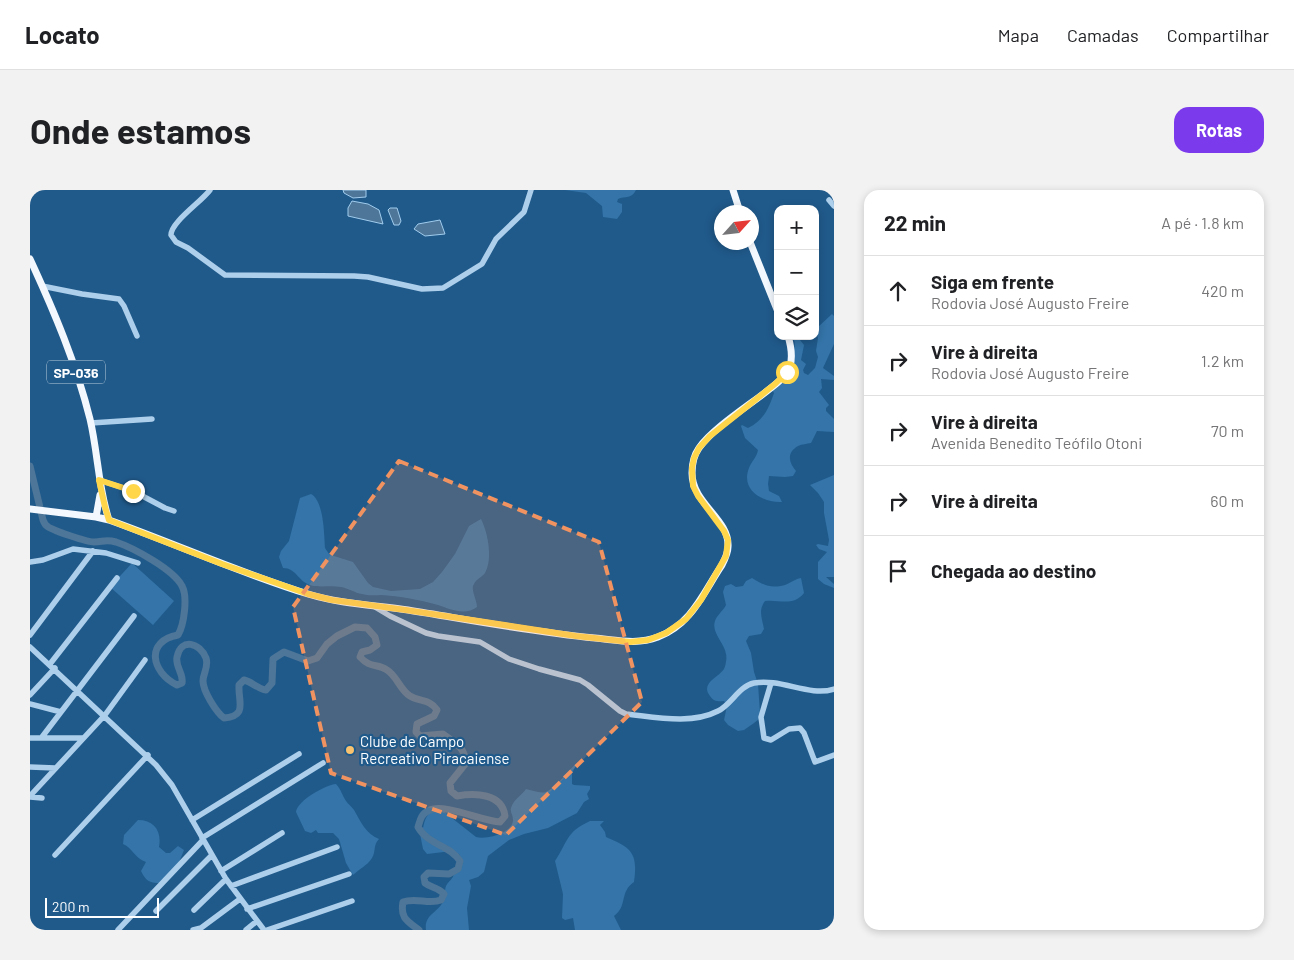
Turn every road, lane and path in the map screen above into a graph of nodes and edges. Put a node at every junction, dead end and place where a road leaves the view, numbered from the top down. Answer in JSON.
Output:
{"nodes":[{"id":1,"x":210,"y":190,"type":"edge"},
{"id":2,"x":531,"y":190,"type":"edge"},
{"id":3,"x":733,"y":190,"type":"edge"},
{"id":4,"x":829,"y":200,"type":"dead end"},
{"id":5,"x":738,"y":205,"type":"edge"},
{"id":6,"x":834,"y":206,"type":"edge"},
{"id":7,"x":753,"y":250,"type":"edge"},
{"id":8,"x":30,"y":259,"type":"edge"},
{"id":9,"x":42,"y":286,"type":"junction"},
{"id":10,"x":774,"y":302,"type":"edge"},
{"id":11,"x":137,"y":336,"type":"dead end"},
{"id":12,"x":789,"y":340,"type":"edge"},
{"id":13,"x":152,"y":419,"type":"dead end"},
{"id":14,"x":91,"y":423,"type":"junction"},
{"id":15,"x":99,"y":480,"type":"junction"},
{"id":16,"x":101,"y":491,"type":"junction"},
{"id":17,"x":32,"y":509,"type":"edge"},
{"id":18,"x":174,"y":511,"type":"dead end"},
{"id":19,"x":96,"y":517,"type":"junction"},
{"id":20,"x":109,"y":520,"type":"junction"},
{"id":21,"x":76,"y":551,"type":"junction"},
{"id":22,"x":93,"y":551,"type":"junction"},
{"id":23,"x":86,"y":560,"type":"junction"},
{"id":24,"x":30,"y":562,"type":"edge"},
{"id":25,"x":138,"y":563,"type":"dead end"},
{"id":26,"x":117,"y":578,"type":"dead end"},
{"id":27,"x":371,"y":605,"type":"junction"},
{"id":28,"x":134,"y":616,"type":"dead end"},
{"id":29,"x":30,"y":635,"type":"edge"},
{"id":30,"x":30,"y":647,"type":"edge"},
{"id":31,"x":145,"y":660,"type":"dead end"},
{"id":32,"x":53,"y":666,"type":"junction"},
{"id":33,"x":771,"y":683,"type":"junction"},
{"id":34,"x":834,"y":689,"type":"edge"},
{"id":35,"x":78,"y":691,"type":"junction"},
{"id":36,"x":30,"y":695,"type":"edge"},
{"id":37,"x":30,"y":704,"type":"edge"},
{"id":38,"x":61,"y":712,"type":"junction"},
{"id":39,"x":105,"y":716,"type":"junction"},
{"id":40,"x":42,"y":737,"type":"junction"},
{"id":41,"x":30,"y":738,"type":"edge"},
{"id":42,"x":82,"y":738,"type":"junction"},
{"id":43,"x":299,"y":754,"type":"dead end"},
{"id":44,"x":148,"y":755,"type":"junction"},
{"id":45,"x":834,"y":755,"type":"edge"},
{"id":46,"x":323,"y":763,"type":"dead end"},
{"id":47,"x":30,"y":767,"type":"edge"},
{"id":48,"x":55,"y":768,"type":"junction"},
{"id":49,"x":30,"y":796,"type":"edge"},
{"id":50,"x":42,"y":798,"type":"dead end"},
{"id":51,"x":192,"y":820,"type":"junction"},
{"id":52,"x":282,"y":833,"type":"dead end"},
{"id":53,"x":203,"y":839,"type":"junction"},
{"id":54,"x":337,"y":847,"type":"dead end"},
{"id":55,"x":55,"y":855,"type":"dead end"},
{"id":56,"x":211,"y":856,"type":"junction"},
{"id":57,"x":221,"y":871,"type":"junction"},
{"id":58,"x":349,"y":874,"type":"dead end"},
{"id":59,"x":226,"y":880,"type":"junction"},
{"id":60,"x":230,"y":886,"type":"junction"},
{"id":61,"x":240,"y":899,"type":"junction"},
{"id":62,"x":352,"y":901,"type":"dead end"},
{"id":63,"x":247,"y":909,"type":"junction"},
{"id":64,"x":194,"y":910,"type":"dead end"},
{"id":65,"x":156,"y":911,"type":"dead end"},
{"id":66,"x":257,"y":921,"type":"junction"},
{"id":67,"x":118,"y":930,"type":"edge"},
{"id":68,"x":193,"y":930,"type":"edge"},
{"id":69,"x":246,"y":930,"type":"edge"},
{"id":70,"x":265,"y":930,"type":"edge"}],
"edges":[{"from":1,"to":2,"type":"street"},
{"from":3,"to":5,"type":"main road"},
{"from":4,"to":6,"type":"street"},
{"from":7,"to":10,"type":"main road"},
{"from":8,"to":9,"type":"main road","number":"SP-036"},
{"from":9,"to":11,"type":"street"},
{"from":9,"to":14,"type":"main road","number":"SP-036"},
{"from":12,"to":27,"type":"main road"},
{"from":13,"to":14,"type":"street"},
{"from":14,"to":15,"type":"main road","number":"SP-036"},
{"from":15,"to":16,"type":"main road","number":"SP-036"},
{"from":15,"to":18,"type":"street"},
{"from":16,"to":19,"type":"main road","number":"SP-036"},
{"from":16,"to":20,"type":"main road","number":"SP-036"},
{"from":17,"to":19,"type":"main road"},
{"from":19,"to":20,"type":"main road"},
{"from":20,"to":27,"type":"main road"},
{"from":21,"to":22,"type":"street"},
{"from":21,"to":23,"type":"street"},
{"from":21,"to":24,"type":"street"},
{"from":22,"to":23,"type":"street"},
{"from":22,"to":25,"type":"street"},
{"from":23,"to":29,"type":"street"},
{"from":26,"to":32,"type":"street"},
{"from":27,"to":33,"type":"street"},
{"from":28,"to":35,"type":"street"},
{"from":30,"to":32,"type":"street"},
{"from":31,"to":39,"type":"street"},
{"from":32,"to":35,"type":"street"},
{"from":32,"to":36,"type":"street"},
{"from":33,"to":34,"type":"street"},
{"from":33,"to":45,"type":"street"},
{"from":35,"to":38,"type":"street"},
{"from":35,"to":39,"type":"street"},
{"from":37,"to":38,"type":"street"},
{"from":38,"to":40,"type":"street"},
{"from":39,"to":42,"type":"street"},
{"from":39,"to":44,"type":"street"},
{"from":40,"to":41,"type":"street"},
{"from":40,"to":42,"type":"street"},
{"from":42,"to":48,"type":"street"},
{"from":43,"to":51,"type":"street"},
{"from":44,"to":51,"type":"street"},
{"from":44,"to":55,"type":"street"},
{"from":46,"to":53,"type":"street"},
{"from":47,"to":48,"type":"street"},
{"from":48,"to":49,"type":"street"},
{"from":49,"to":50,"type":"street"},
{"from":51,"to":53,"type":"street"},
{"from":52,"to":57,"type":"street"},
{"from":53,"to":56,"type":"street"},
{"from":53,"to":67,"type":"street"},
{"from":54,"to":60,"type":"street"},
{"from":56,"to":57,"type":"street"},
{"from":56,"to":65,"type":"street"},
{"from":57,"to":59,"type":"street"},
{"from":58,"to":63,"type":"street"},
{"from":59,"to":60,"type":"street"},
{"from":59,"to":64,"type":"street"},
{"from":60,"to":61,"type":"street"},
{"from":61,"to":63,"type":"street"},
{"from":61,"to":68,"type":"street"},
{"from":62,"to":70,"type":"street"},
{"from":63,"to":66,"type":"street"},
{"from":66,"to":69,"type":"street"},
{"from":66,"to":70,"type":"street"}]}
